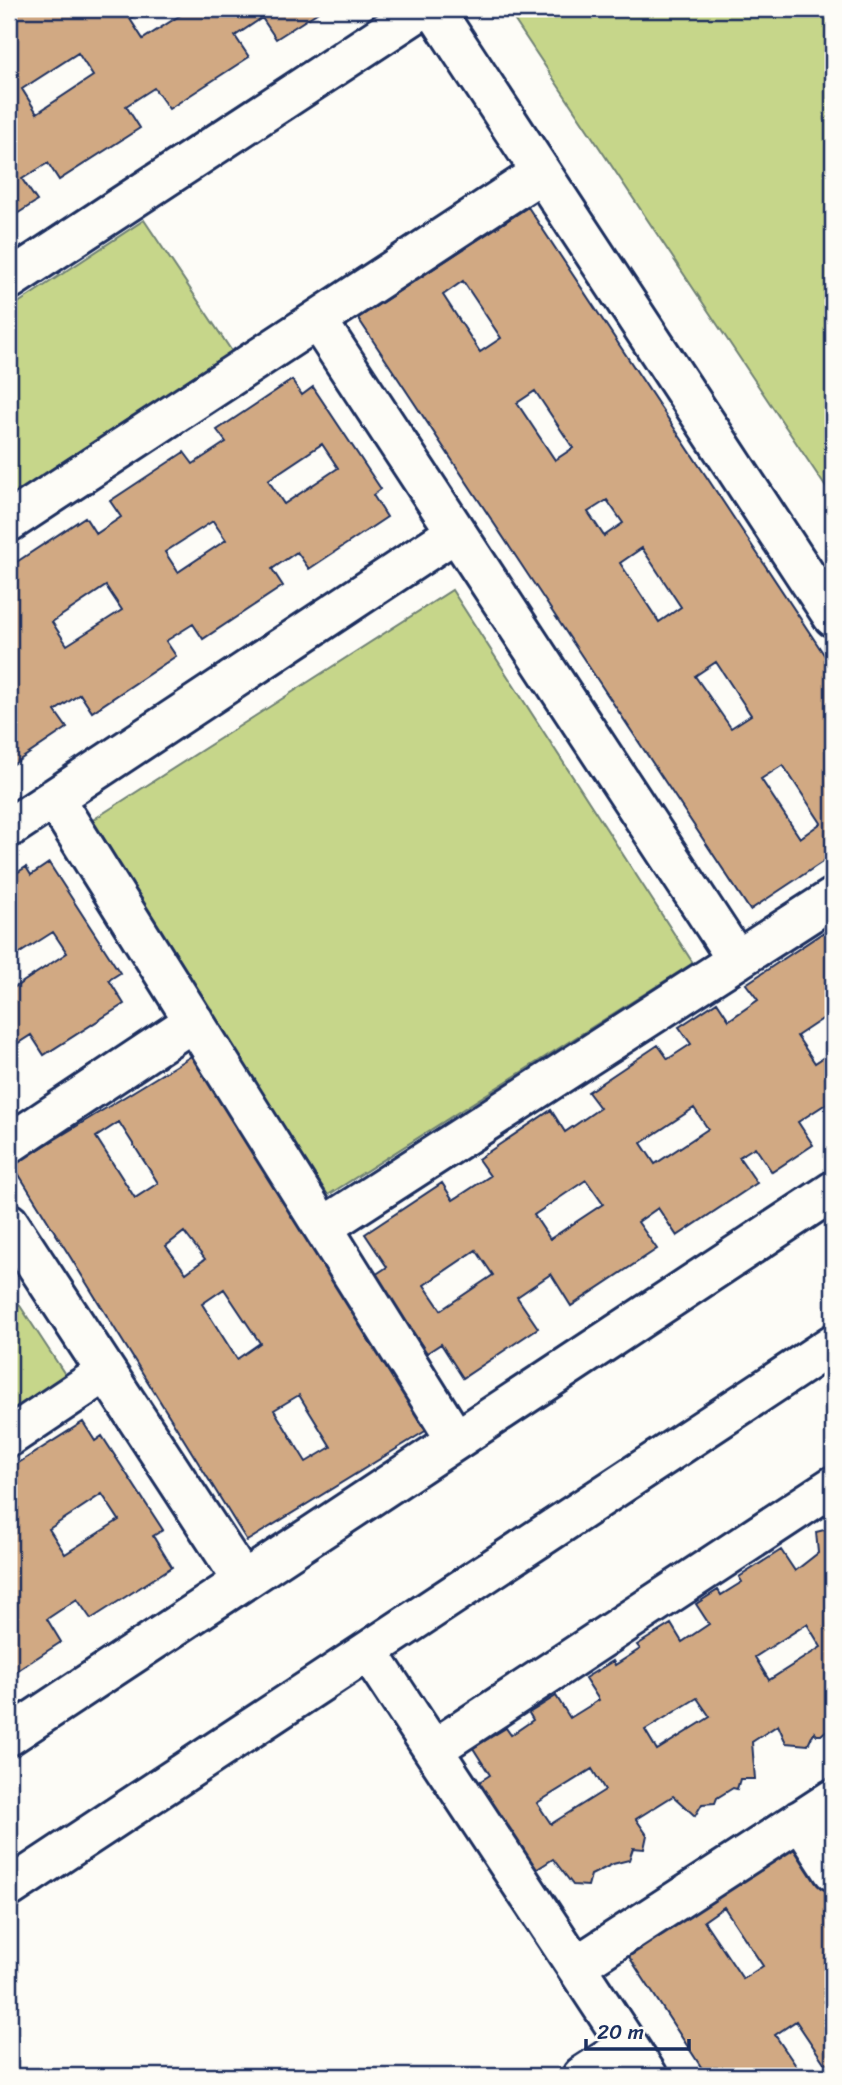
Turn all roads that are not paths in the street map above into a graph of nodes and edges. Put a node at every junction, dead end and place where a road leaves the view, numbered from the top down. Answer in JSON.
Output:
{"nodes":[{"id":1,"x":422,"y":9,"type":"edge"},
{"id":2,"x":433,"y":9,"type":"edge"},
{"id":3,"x":541,"y":173,"type":"junction"},
{"id":4,"x":9,"y":280,"type":"edge"},
{"id":5,"x":317,"y":320,"type":"junction"},
{"id":6,"x":9,"y":522,"type":"edge"},
{"id":7,"x":456,"y":532,"type":"junction"},
{"id":8,"x":833,"y":617,"type":"edge"},
{"id":9,"x":54,"y":798,"type":"junction"},
{"id":10,"x":9,"y":828,"type":"edge"},
{"id":11,"x":833,"y":898,"type":"edge"},
{"id":12,"x":737,"y":960,"type":"junction"},
{"id":13,"x":194,"y":1021,"type":"junction"},
{"id":14,"x":9,"y":1144,"type":"edge"},
{"id":15,"x":833,"y":1191,"type":"edge"},
{"id":16,"x":9,"y":1223,"type":"edge"},
{"id":17,"x":323,"y":1227,"type":"junction"},
{"id":18,"x":833,"y":1344,"type":"edge"},
{"id":19,"x":106,"y":1372,"type":"junction"},
{"id":20,"x":9,"y":1437,"type":"edge"},
{"id":21,"x":456,"y":1440,"type":"junction"},
{"id":22,"x":833,"y":1486,"type":"edge"},
{"id":23,"x":243,"y":1581,"type":"junction"},
{"id":24,"x":368,"y":1651,"type":"junction"},
{"id":25,"x":9,"y":1736,"type":"edge"},
{"id":26,"x":434,"y":1749,"type":"junction"},
{"id":27,"x":833,"y":1799,"type":"edge"},
{"id":28,"x":800,"y":1820,"type":"junction"},
{"id":29,"x":833,"y":1871,"type":"edge"},
{"id":30,"x":9,"y":1888,"type":"edge"},
{"id":31,"x":576,"y":1966,"type":"junction"},
{"id":32,"x":638,"y":2061,"type":"edge"},
{"id":33,"x":582,"y":2076,"type":"edge"}],
"edges":[{"from":1,"to":4,"type":"street"},
{"from":2,"to":3,"type":"street"},
{"from":3,"to":5,"type":"street"},
{"from":3,"to":8,"type":"street"},
{"from":5,"to":6,"type":"street"},
{"from":5,"to":7,"type":"street"},
{"from":7,"to":9,"type":"street"},
{"from":7,"to":12,"type":"street"},
{"from":9,"to":10,"type":"street"},
{"from":9,"to":13,"type":"street"},
{"from":11,"to":12,"type":"street"},
{"from":12,"to":17,"type":"street"},
{"from":13,"to":14,"type":"street"},
{"from":13,"to":17,"type":"street"},
{"from":15,"to":21,"type":"street"},
{"from":16,"to":19,"type":"street"},
{"from":17,"to":21,"type":"street"},
{"from":18,"to":24,"type":"street"},
{"from":19,"to":20,"type":"street"},
{"from":19,"to":23,"type":"street"},
{"from":21,"to":23,"type":"street"},
{"from":22,"to":26,"type":"street"},
{"from":23,"to":25,"type":"street"},
{"from":24,"to":26,"type":"street"},
{"from":24,"to":30,"type":"street"},
{"from":26,"to":31,"type":"street"},
{"from":27,"to":28,"type":"street"},
{"from":28,"to":29,"type":"street"},
{"from":28,"to":31,"type":"street"},
{"from":31,"to":32,"type":"street"},
{"from":32,"to":33,"type":"street"}]}
